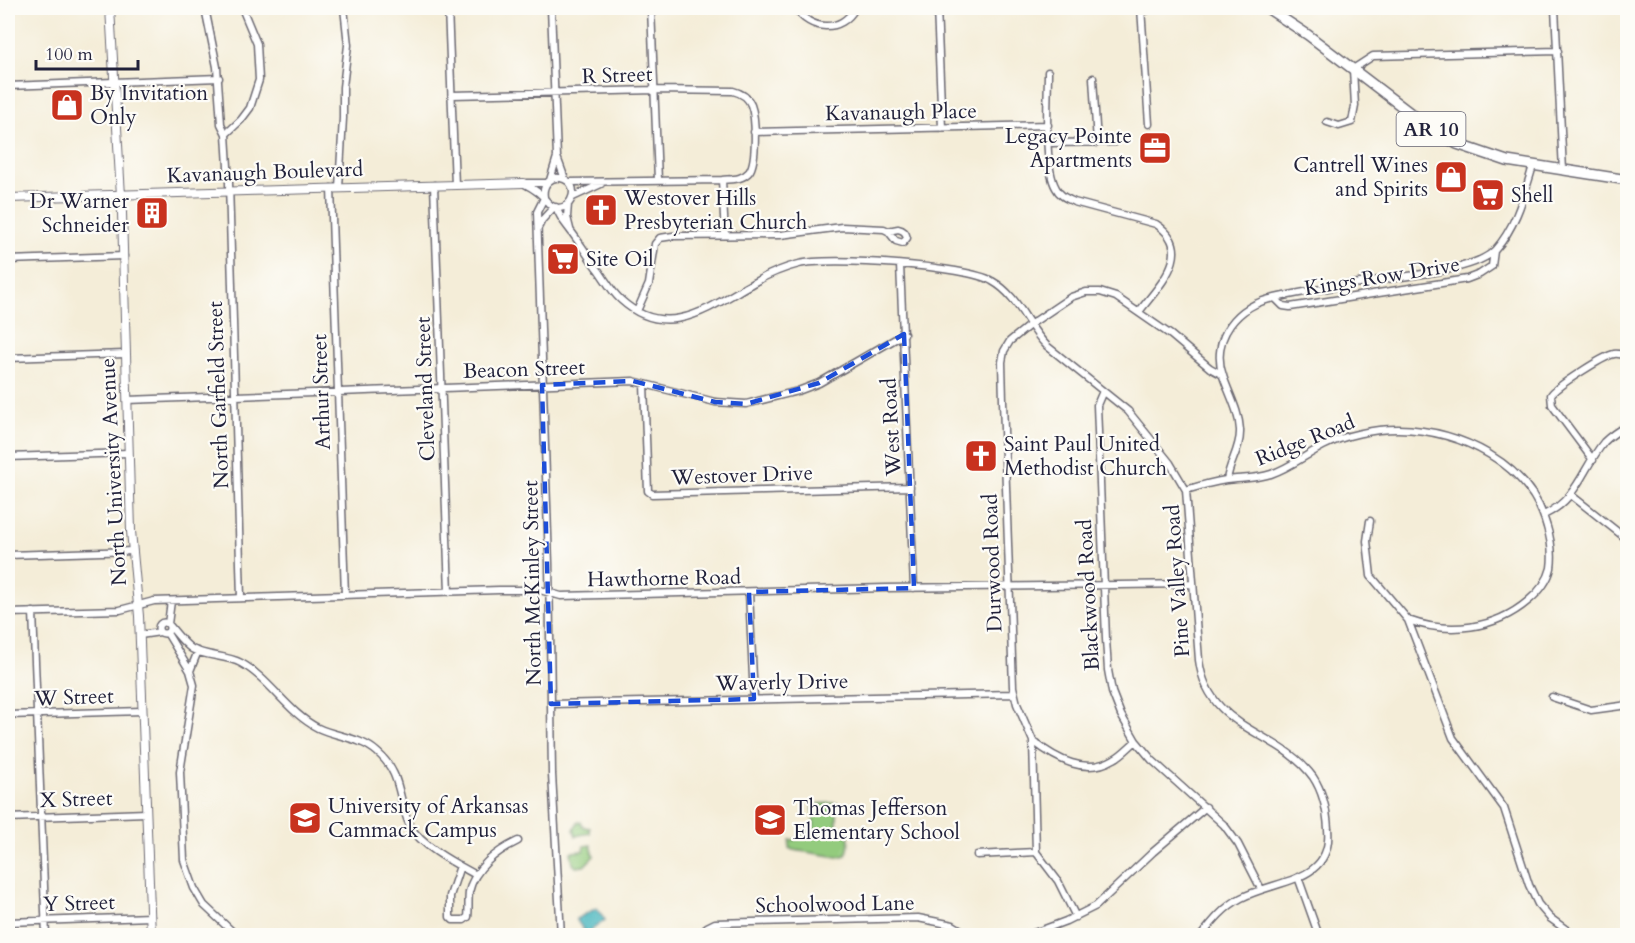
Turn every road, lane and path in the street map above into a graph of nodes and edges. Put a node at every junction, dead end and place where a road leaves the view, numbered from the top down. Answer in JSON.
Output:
{"nodes":[{"id":1,"x":111,"y":8,"type":"edge"},
{"id":2,"x":205,"y":8,"type":"edge"},
{"id":3,"x":242,"y":8,"type":"edge"},
{"id":4,"x":344,"y":8,"type":"edge"},
{"id":5,"x":448,"y":8,"type":"edge"},
{"id":6,"x":551,"y":8,"type":"edge"},
{"id":7,"x":651,"y":8,"type":"edge"},
{"id":8,"x":796,"y":8,"type":"edge"},
{"id":9,"x":855,"y":8,"type":"edge"},
{"id":10,"x":937,"y":8,"type":"edge"},
{"id":11,"x":1155,"y":8,"type":"edge"},
{"id":12,"x":1183,"y":8,"type":"edge"},
{"id":13,"x":1191,"y":8,"type":"edge"},
{"id":14,"x":1267,"y":8,"type":"edge"},
{"id":15,"x":1555,"y":8,"type":"edge"},
{"id":16,"x":1141,"y":10,"type":"edge"},
{"id":17,"x":1558,"y":51,"type":"junction"},
{"id":18,"x":1353,"y":69,"type":"junction"},
{"id":19,"x":1048,"y":72,"type":"dead end"},
{"id":20,"x":219,"y":78,"type":"junction"},
{"id":21,"x":1093,"y":78,"type":"dead end"},
{"id":22,"x":114,"y":83,"type":"junction"},
{"id":23,"x":8,"y":86,"type":"edge"},
{"id":24,"x":655,"y":90,"type":"junction"},
{"id":25,"x":554,"y":94,"type":"junction"},
{"id":26,"x":452,"y":95,"type":"junction"},
{"id":27,"x":1327,"y":122,"type":"dead end"},
{"id":28,"x":1149,"y":124,"type":"dead end"},
{"id":29,"x":1048,"y":125,"type":"junction"},
{"id":30,"x":942,"y":128,"type":"junction"},
{"id":31,"x":754,"y":132,"type":"junction"},
{"id":32,"x":226,"y":134,"type":"junction"},
{"id":33,"x":1115,"y":142,"type":"dead end"},
{"id":34,"x":1097,"y":143,"type":"junction"},
{"id":35,"x":1049,"y":144,"type":"junction"},
{"id":36,"x":557,"y":157,"type":"junction"},
{"id":37,"x":1533,"y":166,"type":"junction"},
{"id":38,"x":1563,"y":171,"type":"junction"},
{"id":39,"x":658,"y":180,"type":"junction"},
{"id":40,"x":722,"y":180,"type":"junction"},
{"id":41,"x":1628,"y":180,"type":"edge"},
{"id":42,"x":549,"y":181,"type":"junction"},
{"id":43,"x":567,"y":181,"type":"junction"},
{"id":44,"x":523,"y":183,"type":"junction"},
{"id":45,"x":604,"y":183,"type":"junction"},
{"id":46,"x":434,"y":185,"type":"junction"},
{"id":47,"x":455,"y":185,"type":"junction"},
{"id":48,"x":8,"y":188,"type":"edge"},
{"id":49,"x":335,"y":188,"type":"junction"},
{"id":50,"x":229,"y":192,"type":"junction"},
{"id":51,"x":120,"y":195,"type":"junction"},
{"id":52,"x":573,"y":197,"type":"junction"},
{"id":53,"x":8,"y":198,"type":"edge"},
{"id":54,"x":544,"y":198,"type":"junction"},
{"id":55,"x":568,"y":204,"type":"junction"},
{"id":56,"x":555,"y":207,"type":"junction"},
{"id":57,"x":538,"y":229,"type":"junction"},
{"id":58,"x":570,"y":230,"type":"junction"},
{"id":59,"x":888,"y":231,"type":"dead end"},
{"id":60,"x":725,"y":235,"type":"junction"},
{"id":61,"x":1494,"y":251,"type":"junction"},
{"id":62,"x":124,"y":256,"type":"junction"},
{"id":63,"x":8,"y":260,"type":"edge"},
{"id":64,"x":900,"y":265,"type":"junction"},
{"id":65,"x":1275,"y":298,"type":"junction"},
{"id":66,"x":636,"y":311,"type":"junction"},
{"id":67,"x":1139,"y":312,"type":"junction"},
{"id":68,"x":1031,"y":324,"type":"junction"},
{"id":69,"x":904,"y":334,"type":"junction"},
{"id":70,"x":125,"y":354,"type":"junction"},
{"id":71,"x":1628,"y":357,"type":"edge"},
{"id":72,"x":8,"y":358,"type":"edge"},
{"id":73,"x":1223,"y":375,"type":"junction"},
{"id":74,"x":644,"y":384,"type":"junction"},
{"id":75,"x":542,"y":385,"type":"junction"},
{"id":76,"x":441,"y":388,"type":"junction"},
{"id":77,"x":1103,"y":391,"type":"junction"},
{"id":78,"x":338,"y":392,"type":"junction"},
{"id":79,"x":235,"y":395,"type":"junction"},
{"id":80,"x":127,"y":400,"type":"junction"},
{"id":81,"x":1628,"y":425,"type":"edge"},
{"id":82,"x":128,"y":453,"type":"junction"},
{"id":83,"x":8,"y":457,"type":"edge"},
{"id":84,"x":1593,"y":459,"type":"junction"},
{"id":85,"x":1227,"y":480,"type":"junction"},
{"id":86,"x":910,"y":487,"type":"junction"},
{"id":87,"x":1186,"y":490,"type":"junction"},
{"id":88,"x":1571,"y":495,"type":"junction"},
{"id":89,"x":1544,"y":515,"type":"junction"},
{"id":90,"x":1370,"y":521,"type":"dead end"},
{"id":91,"x":1628,"y":540,"type":"edge"},
{"id":92,"x":133,"y":551,"type":"junction"},
{"id":93,"x":8,"y":555,"type":"edge"},
{"id":94,"x":1192,"y":584,"type":"junction"},
{"id":95,"x":1103,"y":586,"type":"junction"},
{"id":96,"x":914,"y":588,"type":"junction"},
{"id":97,"x":1010,"y":588,"type":"junction"},
{"id":98,"x":449,"y":592,"type":"junction"},
{"id":99,"x":749,"y":592,"type":"junction"},
{"id":100,"x":549,"y":594,"type":"junction"},
{"id":101,"x":345,"y":595,"type":"junction"},
{"id":102,"x":241,"y":598,"type":"junction"},
{"id":103,"x":171,"y":601,"type":"junction"},
{"id":104,"x":138,"y":604,"type":"junction"},
{"id":105,"x":33,"y":612,"type":"junction"},
{"id":106,"x":8,"y":614,"type":"edge"},
{"id":107,"x":1408,"y":620,"type":"junction"},
{"id":108,"x":169,"y":625,"type":"junction"},
{"id":109,"x":164,"y":632,"type":"junction"},
{"id":110,"x":140,"y":635,"type":"junction"},
{"id":111,"x":198,"y":651,"type":"junction"},
{"id":112,"x":190,"y":671,"type":"junction"},
{"id":113,"x":1014,"y":694,"type":"junction"},
{"id":114,"x":1552,"y":697,"type":"dead end"},
{"id":115,"x":754,"y":699,"type":"junction"},
{"id":116,"x":551,"y":704,"type":"junction"},
{"id":117,"x":1628,"y":705,"type":"edge"},
{"id":118,"x":142,"y":711,"type":"junction"},
{"id":119,"x":38,"y":714,"type":"junction"},
{"id":120,"x":8,"y":715,"type":"edge"},
{"id":121,"x":1033,"y":741,"type":"junction"},
{"id":122,"x":1136,"y":741,"type":"junction"},
{"id":123,"x":1206,"y":807,"type":"junction"},
{"id":124,"x":146,"y":813,"type":"junction"},
{"id":125,"x":41,"y":817,"type":"junction"},
{"id":126,"x":8,"y":818,"type":"edge"},
{"id":127,"x":518,"y":841,"type":"dead end"},
{"id":128,"x":1036,"y":852,"type":"junction"},
{"id":129,"x":977,"y":855,"type":"dead end"},
{"id":130,"x":460,"y":867,"type":"junction"},
{"id":131,"x":476,"y":875,"type":"junction"},
{"id":132,"x":1298,"y":877,"type":"junction"},
{"id":133,"x":1261,"y":889,"type":"junction"},
{"id":134,"x":151,"y":917,"type":"junction"},
{"id":135,"x":1076,"y":917,"type":"junction"},
{"id":136,"x":45,"y":921,"type":"junction"},
{"id":137,"x":8,"y":922,"type":"edge"},
{"id":138,"x":1414,"y":935,"type":"edge"},
{"id":139,"x":46,"y":936,"type":"edge"},
{"id":140,"x":151,"y":936,"type":"edge"},
{"id":141,"x":237,"y":936,"type":"edge"},
{"id":142,"x":561,"y":936,"type":"edge"},
{"id":143,"x":704,"y":936,"type":"edge"},
{"id":144,"x":971,"y":936,"type":"edge"},
{"id":145,"x":1026,"y":936,"type":"edge"},
{"id":146,"x":1201,"y":936,"type":"edge"},
{"id":147,"x":1319,"y":936,"type":"edge"},
{"id":148,"x":1404,"y":936,"type":"edge"},
{"id":149,"x":1575,"y":936,"type":"edge"}],
"edges":[{"from":1,"to":22,"type":"street","name":"North University Avenue"},
{"from":2,"to":20,"type":"street","name":"North Garfield Street"},
{"from":3,"to":32,"type":"street"},
{"from":4,"to":49,"type":"street","name":"Arthur Street"},
{"from":5,"to":26,"type":"street"},
{"from":6,"to":25,"type":"street"},
{"from":7,"to":24,"type":"street"},
{"from":8,"to":9,"type":"street"},
{"from":10,"to":30,"type":"street"},
{"from":11,"to":16,"type":"street"},
{"from":12,"to":13,"type":"street"},
{"from":14,"to":18,"type":"main road","number":"AR 10"},
{"from":15,"to":17,"type":"street"},
{"from":16,"to":28,"type":"street"},
{"from":17,"to":18,"type":"street"},
{"from":17,"to":38,"type":"street"},
{"from":18,"to":27,"type":"street"},
{"from":18,"to":37,"type":"main road","number":"AR 10"},
{"from":19,"to":29,"type":"street"},
{"from":20,"to":22,"type":"street"},
{"from":20,"to":32,"type":"street","name":"North Garfield Street"},
{"from":21,"to":34,"type":"street"},
{"from":22,"to":23,"type":"street"},
{"from":22,"to":51,"type":"street","name":"North University Avenue"},
{"from":24,"to":25,"type":"street","name":"R Street"},
{"from":24,"to":31,"type":"street","name":"R Street"},
{"from":24,"to":39,"type":"street"},
{"from":25,"to":26,"type":"street","name":"R Street"},
{"from":25,"to":36,"type":"street"},
{"from":26,"to":47,"type":"street"},
{"from":29,"to":30,"type":"street","name":"Kavanaugh Place"},
{"from":29,"to":35,"type":"street"},
{"from":30,"to":31,"type":"street","name":"Kavanaugh Place"},
{"from":31,"to":40,"type":"street"},
{"from":32,"to":50,"type":"street","name":"North Garfield Street"},
{"from":33,"to":34,"type":"street"},
{"from":34,"to":35,"type":"street"},
{"from":35,"to":67,"type":"street"},
{"from":36,"to":42,"type":"street"},
{"from":36,"to":43,"type":"street"},
{"from":37,"to":38,"type":"main road","number":"AR 10"},
{"from":37,"to":61,"type":"street","name":"Kings Row Drive"},
{"from":38,"to":41,"type":"main road","number":"AR 10"},
{"from":39,"to":40,"type":"street"},
{"from":39,"to":45,"type":"street"},
{"from":40,"to":60,"type":"street"},
{"from":42,"to":43,"type":"street"},
{"from":42,"to":44,"type":"street"},
{"from":42,"to":54,"type":"street"},
{"from":43,"to":45,"type":"street"},
{"from":43,"to":52,"type":"street"},
{"from":44,"to":47,"type":"street","name":"Kavanaugh Boulevard"},
{"from":44,"to":54,"type":"street"},
{"from":45,"to":52,"type":"street"},
{"from":46,"to":47,"type":"street","name":"Kavanaugh Boulevard"},
{"from":46,"to":49,"type":"street","name":"Kavanaugh Boulevard"},
{"from":46,"to":76,"type":"street","name":"Cleveland Street"},
{"from":48,"to":53,"type":"street"},
{"from":49,"to":50,"type":"street","name":"Kavanaugh Boulevard"},
{"from":49,"to":78,"type":"street","name":"Arthur Street"},
{"from":50,"to":51,"type":"street","name":"Kavanaugh Boulevard"},
{"from":50,"to":79,"type":"street","name":"North Garfield Street"},
{"from":51,"to":53,"type":"street","name":"Kavanaugh Boulevard"},
{"from":51,"to":62,"type":"street","name":"North University Avenue"},
{"from":52,"to":55,"type":"street"},
{"from":54,"to":56,"type":"street"},
{"from":54,"to":57,"type":"street","name":"North McKinley Street"},
{"from":55,"to":56,"type":"street"},
{"from":55,"to":58,"type":"street"},
{"from":56,"to":57,"type":"street"},
{"from":56,"to":58,"type":"street","name":"Pine Valley Road"},
{"from":57,"to":75,"type":"street","name":"North McKinley Street"},
{"from":58,"to":66,"type":"street","name":"Pine Valley Road"},
{"from":59,"to":60,"type":"street"},
{"from":60,"to":66,"type":"street"},
{"from":61,"to":65,"type":"street"},
{"from":61,"to":65,"type":"street","name":"Kings Row Drive"},
{"from":62,"to":63,"type":"street"},
{"from":62,"to":70,"type":"street","name":"North University Avenue"},
{"from":64,"to":66,"type":"street","name":"Pine Valley Road"},
{"from":64,"to":68,"type":"street","name":"Pine Valley Road"},
{"from":64,"to":69,"type":"street","name":"West Road"},
{"from":65,"to":73,"type":"street","name":"Kings Row Drive"},
{"from":67,"to":68,"type":"street","name":"Durwood Road"},
{"from":67,"to":73,"type":"street","name":"Durwood Road"},
{"from":68,"to":77,"type":"street","name":"Pine Valley Road"},
{"from":68,"to":97,"type":"street","name":"Durwood Road"},
{"from":69,"to":74,"type":"street","name":"Beacon Street"},
{"from":69,"to":86,"type":"street","name":"West Road"},
{"from":70,"to":72,"type":"street"},
{"from":70,"to":80,"type":"street","name":"North University Avenue"},
{"from":71,"to":84,"type":"street"},
{"from":73,"to":85,"type":"street","name":"Kings Row Drive"},
{"from":74,"to":75,"type":"street","name":"Beacon Street"},
{"from":74,"to":86,"type":"street","name":"Westover Drive"},
{"from":75,"to":76,"type":"street","name":"Beacon Street"},
{"from":75,"to":100,"type":"street","name":"North McKinley Street"},
{"from":76,"to":78,"type":"street","name":"Beacon Street"},
{"from":76,"to":98,"type":"street","name":"Cleveland Street"},
{"from":77,"to":87,"type":"street","name":"Pine Valley Road"},
{"from":77,"to":95,"type":"street","name":"Blackwood Road"},
{"from":78,"to":79,"type":"street","name":"Beacon Street"},
{"from":78,"to":101,"type":"street","name":"Arthur Street"},
{"from":79,"to":80,"type":"street","name":"Beacon Street"},
{"from":79,"to":102,"type":"street","name":"North Garfield Street"},
{"from":80,"to":82,"type":"street","name":"North University Avenue"},
{"from":81,"to":84,"type":"street"},
{"from":82,"to":83,"type":"street"},
{"from":82,"to":92,"type":"street","name":"North University Avenue"},
{"from":84,"to":88,"type":"street"},
{"from":85,"to":87,"type":"street","name":"Ridge Road"},
{"from":85,"to":89,"type":"street","name":"Ridge Road"},
{"from":86,"to":96,"type":"street","name":"West Road"},
{"from":87,"to":94,"type":"street","name":"Pine Valley Road"},
{"from":88,"to":89,"type":"street"},
{"from":88,"to":91,"type":"street"},
{"from":89,"to":107,"type":"street","name":"Ridge Road"},
{"from":90,"to":107,"type":"street"},
{"from":92,"to":93,"type":"street"},
{"from":92,"to":104,"type":"street","name":"North University Avenue"},
{"from":94,"to":95,"type":"street","name":"Hawthorne Road"},
{"from":94,"to":132,"type":"street","name":"Pine Valley Road"},
{"from":95,"to":97,"type":"street","name":"Hawthorne Road"},
{"from":95,"to":122,"type":"street","name":"Blackwood Road"},
{"from":96,"to":97,"type":"street","name":"Hawthorne Road"},
{"from":96,"to":99,"type":"street","name":"Hawthorne Road"},
{"from":97,"to":113,"type":"street","name":"Durwood Road"},
{"from":98,"to":100,"type":"street","name":"Hawthorne Road"},
{"from":98,"to":101,"type":"street","name":"Hawthorne Road"},
{"from":99,"to":100,"type":"street","name":"Hawthorne Road"},
{"from":99,"to":115,"type":"street"},
{"from":100,"to":116,"type":"street","name":"North McKinley Street"},
{"from":101,"to":102,"type":"street","name":"Hawthorne Road"},
{"from":102,"to":103,"type":"street","name":"Hawthorne Road"},
{"from":103,"to":104,"type":"street","name":"Hawthorne Road"},
{"from":103,"to":108,"type":"street"},
{"from":104,"to":105,"type":"street","name":"Hawthorne Road"},
{"from":104,"to":110,"type":"street","name":"North University Avenue"},
{"from":105,"to":106,"type":"street","name":"Hawthorne Road"},
{"from":105,"to":119,"type":"street"},
{"from":107,"to":149,"type":"street"},
{"from":108,"to":109,"type":"street"},
{"from":108,"to":111,"type":"street"},
{"from":109,"to":110,"type":"street"},
{"from":109,"to":112,"type":"street"},
{"from":110,"to":118,"type":"street","name":"North University Avenue"},
{"from":111,"to":112,"type":"street"},
{"from":111,"to":130,"type":"street"},
{"from":112,"to":141,"type":"street"},
{"from":113,"to":115,"type":"street","name":"Waverly Drive"},
{"from":113,"to":121,"type":"street","name":"Durwood Road"},
{"from":114,"to":117,"type":"street"},
{"from":115,"to":116,"type":"street","name":"Waverly Drive"},
{"from":116,"to":142,"type":"street","name":"North McKinley Street"},
{"from":118,"to":119,"type":"street","name":"W Street"},
{"from":118,"to":124,"type":"street","name":"North University Avenue"},
{"from":119,"to":120,"type":"street","name":"W Street"},
{"from":119,"to":125,"type":"street"},
{"from":121,"to":122,"type":"street"},
{"from":121,"to":128,"type":"street","name":"Durwood Road"},
{"from":122,"to":123,"type":"street","name":"Blackwood Road"},
{"from":123,"to":133,"type":"street","name":"Blackwood Road"},
{"from":123,"to":135,"type":"street"},
{"from":124,"to":125,"type":"street","name":"X Street"},
{"from":124,"to":134,"type":"street","name":"North University Avenue"},
{"from":125,"to":126,"type":"street","name":"X Street"},
{"from":125,"to":136,"type":"street"},
{"from":127,"to":131,"type":"street"},
{"from":128,"to":129,"type":"street"},
{"from":128,"to":135,"type":"street"},
{"from":130,"to":131,"type":"street"},
{"from":130,"to":131,"type":"street"},
{"from":132,"to":133,"type":"street","name":"Pine Valley Road"},
{"from":132,"to":147,"type":"street"},
{"from":133,"to":146,"type":"street","name":"Pine Valley Road"},
{"from":134,"to":136,"type":"street","name":"Y Street"},
{"from":134,"to":140,"type":"street","name":"North University Avenue"},
{"from":135,"to":145,"type":"street"},
{"from":136,"to":137,"type":"street","name":"Y Street"},
{"from":136,"to":139,"type":"street"},
{"from":138,"to":148,"type":"street"},
{"from":143,"to":144,"type":"street","name":"Schoolwood Lane"}]}
